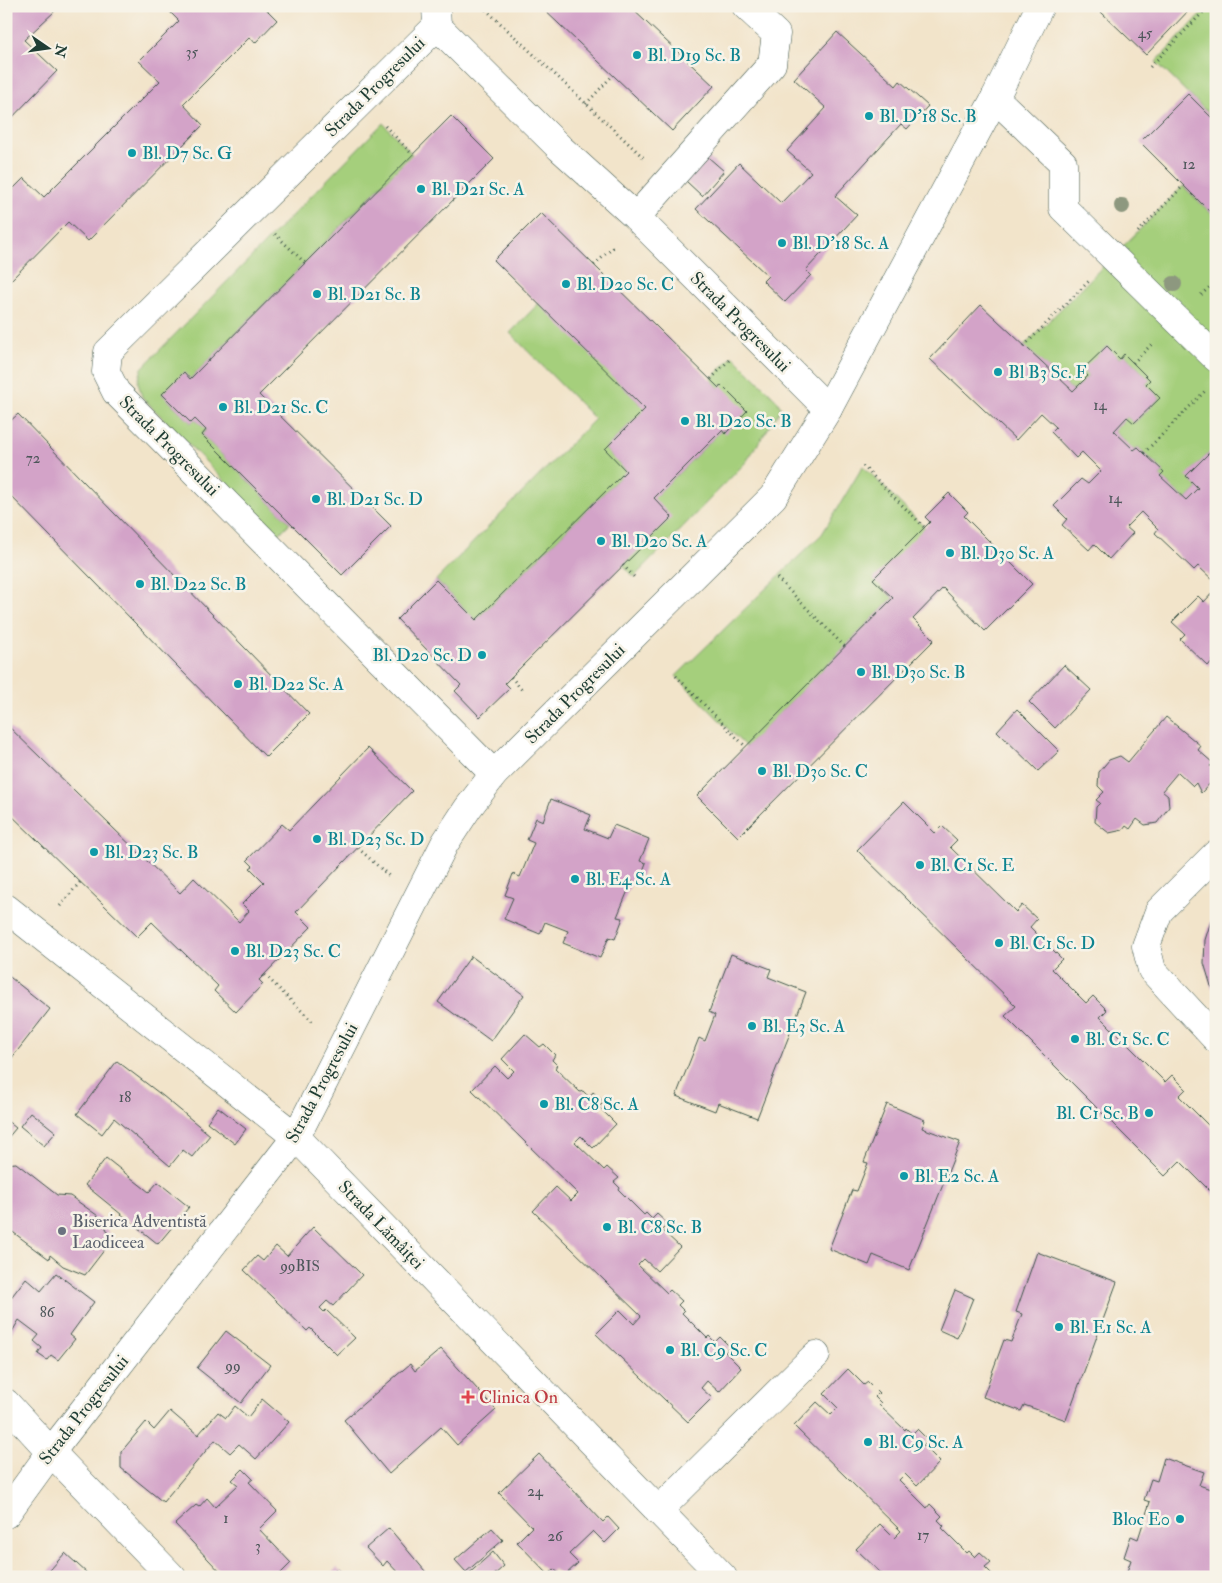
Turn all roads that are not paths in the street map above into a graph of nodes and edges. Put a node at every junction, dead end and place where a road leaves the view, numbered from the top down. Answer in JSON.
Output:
{"nodes":[{"id":1,"x":746,"y":6,"type":"edge"},
{"id":2,"x":1040,"y":6,"type":"edge"},
{"id":3,"x":437,"y":16,"type":"edge"},
{"id":4,"x":994,"y":98,"type":"junction"},
{"id":5,"x":636,"y":218,"type":"junction"},
{"id":6,"x":1216,"y":358,"type":"edge"},
{"id":7,"x":828,"y":410,"type":"junction"},
{"id":8,"x":494,"y":774,"type":"junction"},
{"id":9,"x":1216,"y":854,"type":"edge"},
{"id":10,"x":6,"y":908,"type":"edge"},
{"id":11,"x":1216,"y":1038,"type":"edge"},
{"id":12,"x":296,"y":1137,"type":"junction"},
{"id":13,"x":816,"y":1355,"type":"dead end"},
{"id":14,"x":6,"y":1403,"type":"edge"},
{"id":15,"x":51,"y":1452,"type":"junction"},
{"id":16,"x":658,"y":1511,"type":"junction"},
{"id":17,"x":6,"y":1514,"type":"edge"},
{"id":18,"x":172,"y":1577,"type":"edge"},
{"id":19,"x":723,"y":1577,"type":"edge"}],
"edges":[{"from":1,"to":5,"type":"street"},
{"from":2,"to":4,"type":"street","name":"Strada Progresului"},
{"from":3,"to":5,"type":"street","name":"Strada Progresului"},
{"from":3,"to":8,"type":"street","name":"Strada Progresului"},
{"from":4,"to":6,"type":"street"},
{"from":4,"to":7,"type":"street","name":"Strada Progresului"},
{"from":5,"to":7,"type":"street","name":"Strada Progresului"},
{"from":7,"to":8,"type":"street","name":"Strada Progresului"},
{"from":8,"to":12,"type":"street","name":"Strada Progresului"},
{"from":9,"to":11,"type":"street"},
{"from":10,"to":12,"type":"street","name":"Strada Lămâiței"},
{"from":12,"to":15,"type":"street","name":"Strada Progresului"},
{"from":12,"to":16,"type":"street","name":"Strada Lămâiței"},
{"from":13,"to":16,"type":"street"},
{"from":14,"to":15,"type":"street"},
{"from":15,"to":17,"type":"street","name":"Strada Progresului"},
{"from":15,"to":18,"type":"street"},
{"from":16,"to":19,"type":"street","name":"Strada Lămâiței"}]}
